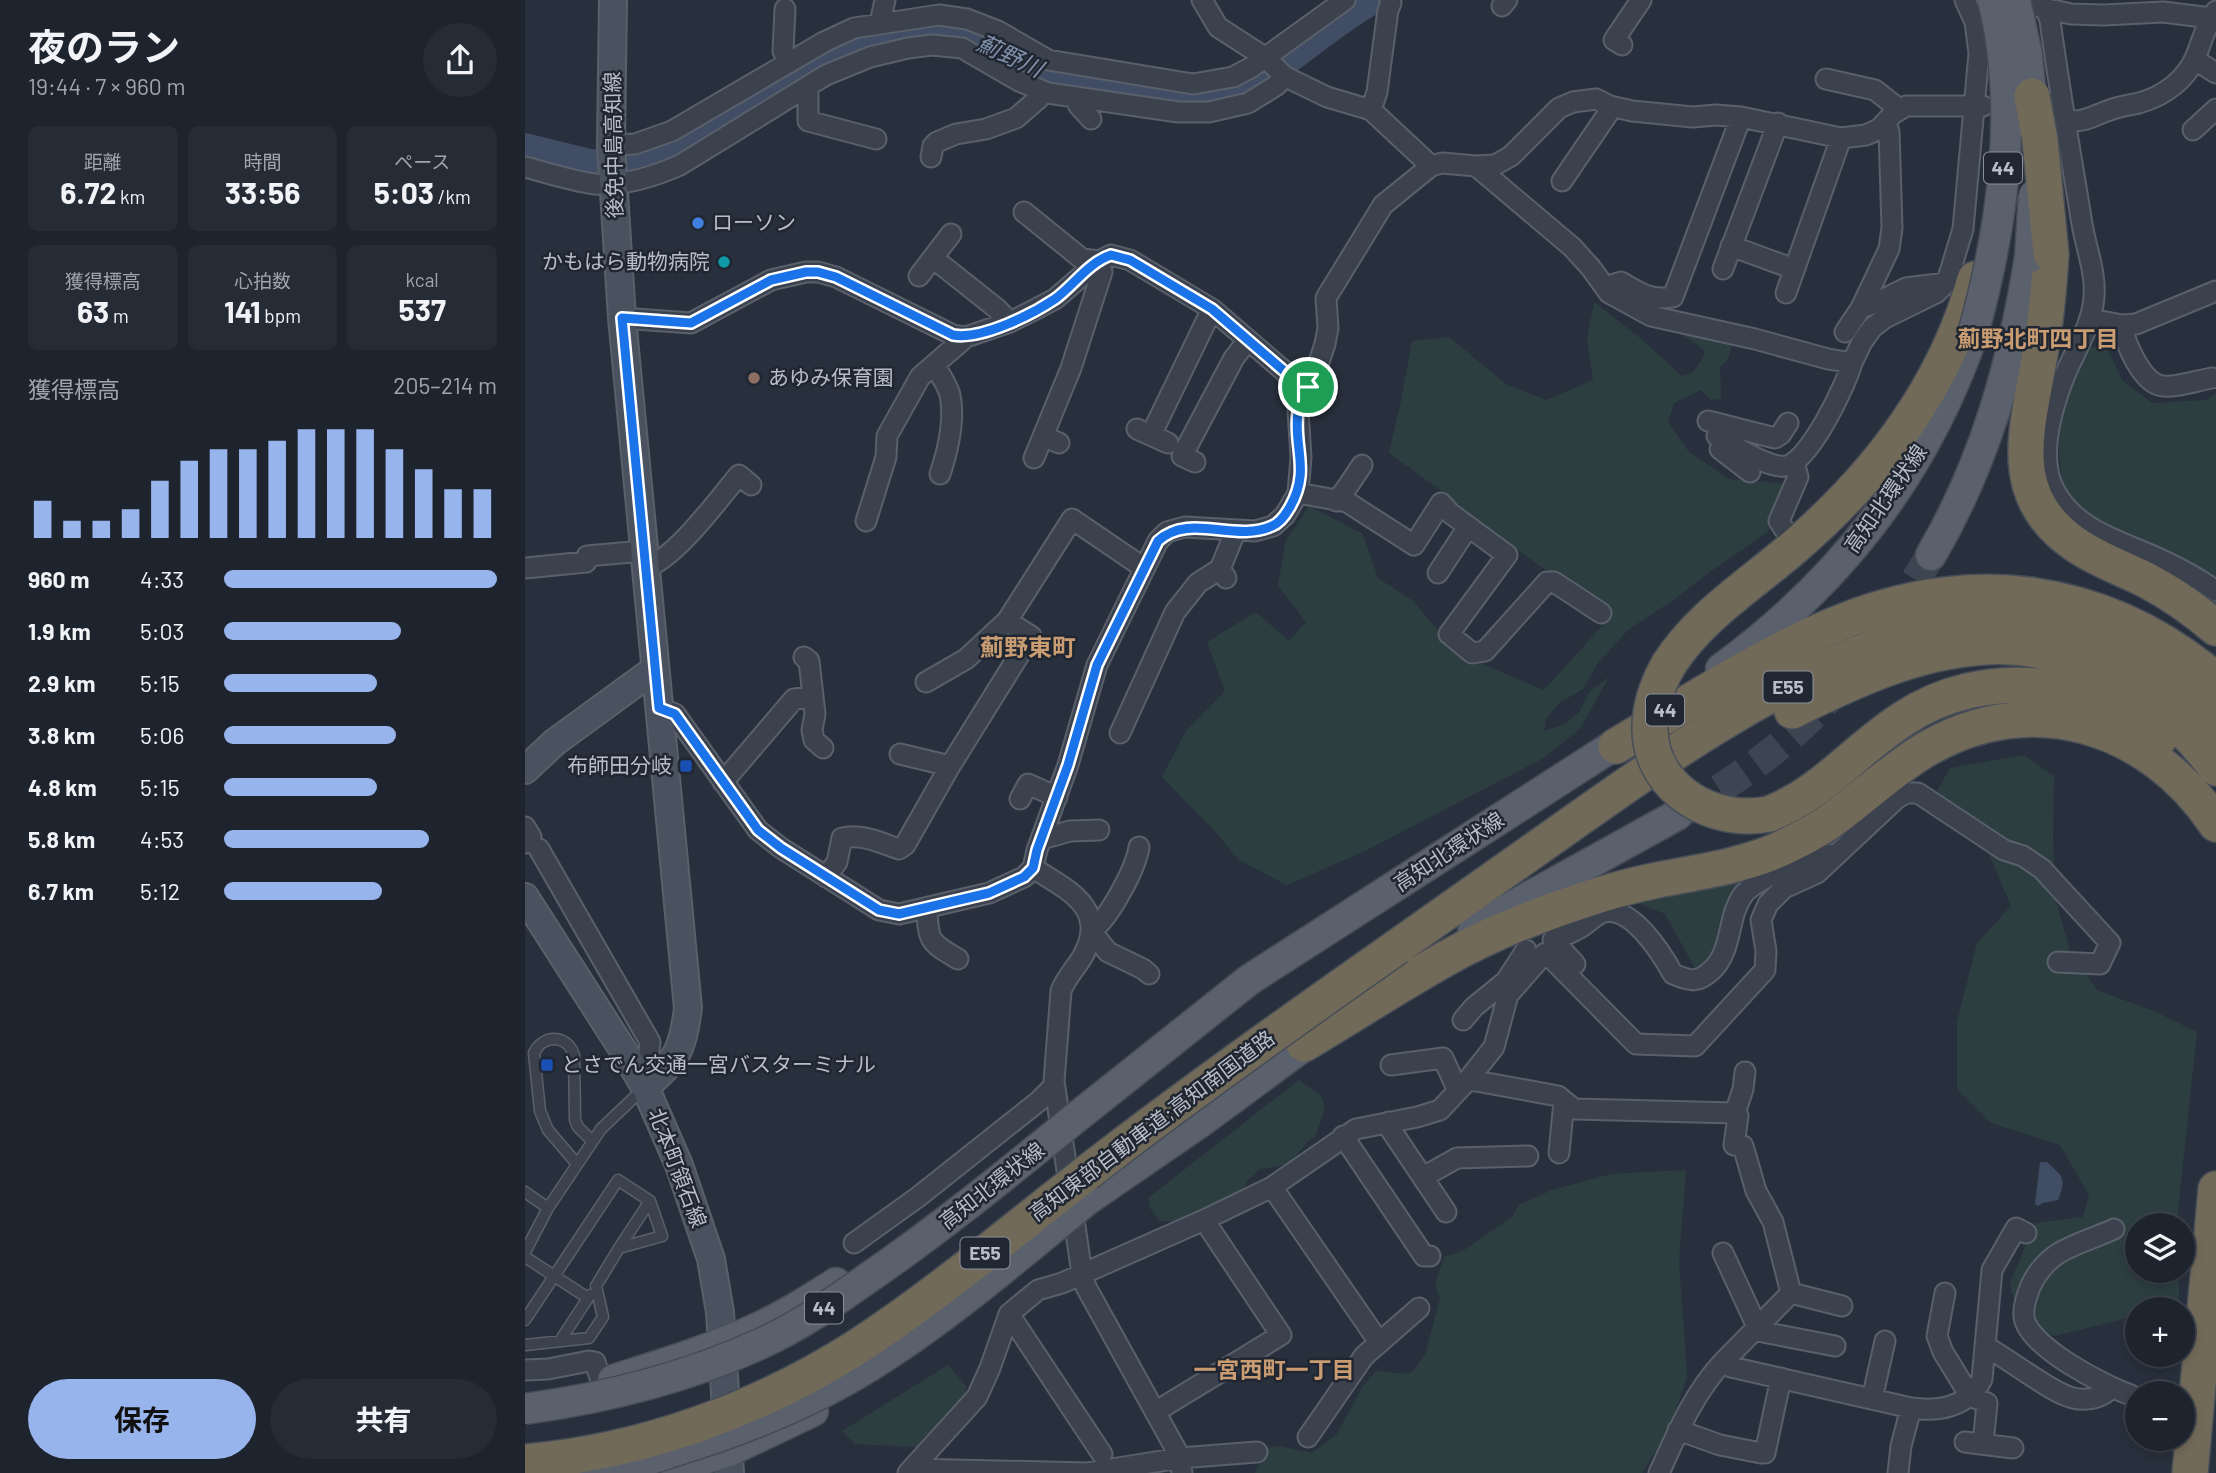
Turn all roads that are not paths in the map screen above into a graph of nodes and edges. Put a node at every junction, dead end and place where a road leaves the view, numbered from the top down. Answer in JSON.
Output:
{"nodes":[{"id":1,"x":613,"y":0,"type":"edge"},
{"id":2,"x":885,"y":0,"type":"edge"},
{"id":3,"x":1202,"y":0,"type":"edge"},
{"id":4,"x":1345,"y":0,"type":"edge"},
{"id":5,"x":1641,"y":0,"type":"edge"},
{"id":6,"x":1970,"y":1,"type":"edge"},
{"id":7,"x":1391,"y":2,"type":"edge"},
{"id":8,"x":2034,"y":3,"type":"edge"},
{"id":9,"x":785,"y":9,"type":"dead end"},
{"id":10,"x":2214,"y":14,"type":"edge"},
{"id":11,"x":880,"y":23,"type":"junction"},
{"id":12,"x":1622,"y":45,"type":"dead end"},
{"id":13,"x":1266,"y":58,"type":"junction"},
{"id":14,"x":2195,"y":60,"type":"junction"},
{"id":15,"x":789,"y":63,"type":"junction"},
{"id":16,"x":2216,"y":73,"type":"edge"},
{"id":17,"x":1284,"y":76,"type":"junction"},
{"id":18,"x":1826,"y":79,"type":"dead end"},
{"id":19,"x":804,"y":89,"type":"junction"},
{"id":20,"x":1043,"y":91,"type":"junction"},
{"id":21,"x":1075,"y":97,"type":"junction"},
{"id":22,"x":1610,"y":106,"type":"junction"},
{"id":23,"x":2216,"y":108,"type":"edge"},
{"id":24,"x":1899,"y":109,"type":"junction"},
{"id":25,"x":1371,"y":110,"type":"junction"},
{"id":26,"x":1987,"y":110,"type":"junction"},
{"id":27,"x":2051,"y":111,"type":"junction"},
{"id":28,"x":1741,"y":117,"type":"junction"},
{"id":29,"x":1091,"y":119,"type":"dead end"},
{"id":30,"x":1778,"y":123,"type":"junction"},
{"id":31,"x":1884,"y":124,"type":"junction"},
{"id":32,"x":2193,"y":130,"type":"dead end"},
{"id":33,"x":1841,"y":138,"type":"junction"},
{"id":34,"x":876,"y":139,"type":"dead end"},
{"id":35,"x":611,"y":148,"type":"junction"},
{"id":36,"x":931,"y":157,"type":"dead end"},
{"id":37,"x":1431,"y":166,"type":"junction"},
{"id":38,"x":1476,"y":166,"type":"junction"},
{"id":39,"x":525,"y":167,"type":"edge"},
{"id":40,"x":613,"y":181,"type":"junction"},
{"id":41,"x":1562,"y":181,"type":"dead end"},
{"id":42,"x":1024,"y":212,"type":"dead end"},
{"id":43,"x":951,"y":234,"type":"dead end"},
{"id":44,"x":1731,"y":246,"type":"junction"},
{"id":45,"x":2040,"y":255,"type":"junction"},
{"id":46,"x":933,"y":258,"type":"junction"},
{"id":47,"x":1099,"y":261,"type":"junction"},
{"id":48,"x":1723,"y":269,"type":"dead end"},
{"id":49,"x":1794,"y":269,"type":"junction"},
{"id":50,"x":919,"y":276,"type":"dead end"},
{"id":51,"x":1946,"y":283,"type":"junction"},
{"id":52,"x":1605,"y":287,"type":"junction"},
{"id":53,"x":2216,"y":291,"type":"edge"},
{"id":54,"x":1786,"y":293,"type":"dead end"},
{"id":55,"x":1861,"y":308,"type":"junction"},
{"id":56,"x":1212,"y":309,"type":"junction"},
{"id":57,"x":622,"y":318,"type":"junction"},
{"id":58,"x":2090,"y":319,"type":"junction"},
{"id":59,"x":1010,"y":323,"type":"junction"},
{"id":60,"x":2122,"y":325,"type":"junction"},
{"id":61,"x":1966,"y":331,"type":"junction"},
{"id":62,"x":1845,"y":332,"type":"dead end"},
{"id":63,"x":966,"y":337,"type":"junction"},
{"id":64,"x":1248,"y":340,"type":"junction"},
{"id":65,"x":1852,"y":363,"type":"junction"},
{"id":66,"x":934,"y":365,"type":"junction"},
{"id":67,"x":2212,"y":378,"type":"dead end"},
{"id":68,"x":1308,"y":387,"type":"junction"},
{"id":69,"x":1788,"y":423,"type":"dead end"},
{"id":70,"x":1715,"y":427,"type":"junction"},
{"id":71,"x":1152,"y":436,"type":"dead end"},
{"id":72,"x":1034,"y":458,"type":"dead end"},
{"id":73,"x":1195,"y":462,"type":"dead end"},
{"id":74,"x":1794,"y":462,"type":"junction"},
{"id":75,"x":948,"y":465,"type":"dead end"},
{"id":76,"x":1362,"y":466,"type":"dead end"},
{"id":77,"x":1750,"y":472,"type":"dead end"},
{"id":78,"x":751,"y":485,"type":"dead end"},
{"id":79,"x":1298,"y":493,"type":"junction"},
{"id":80,"x":1336,"y":501,"type":"junction"},
{"id":81,"x":866,"y":521,"type":"dead end"},
{"id":82,"x":1468,"y":527,"type":"junction"},
{"id":83,"x":1784,"y":529,"type":"dead end"},
{"id":84,"x":1236,"y":530,"type":"junction"},
{"id":85,"x":1931,"y":555,"type":"tunnel mouth"},
{"id":86,"x":644,"y":559,"type":"junction"},
{"id":87,"x":525,"y":568,"type":"edge"},
{"id":88,"x":1144,"y":568,"type":"junction"},
{"id":89,"x":1437,"y":573,"type":"dead end"},
{"id":90,"x":2216,"y":591,"type":"edge"},
{"id":91,"x":1601,"y":613,"type":"dead end"},
{"id":92,"x":1007,"y":621,"type":"junction"},
{"id":93,"x":2216,"y":628,"type":"edge"},
{"id":94,"x":804,"y":657,"type":"dead end"},
{"id":95,"x":655,"y":669,"type":"junction"},
{"id":96,"x":2216,"y":680,"type":"edge"},
{"id":97,"x":926,"y":682,"type":"dead end"},
{"id":98,"x":813,"y":697,"type":"junction"},
{"id":99,"x":659,"y":708,"type":"junction"},
{"id":100,"x":2216,"y":722,"type":"edge"},
{"id":101,"x":1120,"y":733,"type":"dead end"},
{"id":102,"x":1616,"y":746,"type":"junction"},
{"id":103,"x":823,"y":748,"type":"dead end"},
{"id":104,"x":900,"y":754,"type":"dead end"},
{"id":105,"x":950,"y":766,"type":"junction"},
{"id":106,"x":2216,"y":768,"type":"edge"},
{"id":107,"x":525,"y":770,"type":"edge"},
{"id":108,"x":723,"y":782,"type":"junction"},
{"id":109,"x":1057,"y":797,"type":"junction"},
{"id":110,"x":1020,"y":799,"type":"dead end"},
{"id":111,"x":1677,"y":816,"type":"tunnel mouth"},
{"id":112,"x":2216,"y":818,"type":"edge"},
{"id":113,"x":2216,"y":824,"type":"edge"},
{"id":114,"x":525,"y":827,"type":"edge"},
{"id":115,"x":1099,"y":830,"type":"dead end"},
{"id":116,"x":1042,"y":838,"type":"junction"},
{"id":117,"x":532,"y":846,"type":"edge"},
{"id":118,"x":1139,"y":847,"type":"dead end"},
{"id":119,"x":1837,"y":854,"type":"junction"},
{"id":120,"x":1033,"y":868,"type":"junction"},
{"id":121,"x":826,"y":877,"type":"junction"},
{"id":122,"x":525,"y":897,"type":"edge"},
{"id":123,"x":927,"y":908,"type":"junction"},
{"id":124,"x":1091,"y":931,"type":"junction"},
{"id":125,"x":1397,"y":947,"type":"junction"},
{"id":126,"x":1525,"y":950,"type":"dead end"},
{"id":127,"x":958,"y":959,"type":"dead end"},
{"id":128,"x":2059,"y":962,"type":"dead end"},
{"id":129,"x":1580,"y":969,"type":"dead end"},
{"id":130,"x":1149,"y":974,"type":"dead end"},
{"id":131,"x":1509,"y":985,"type":"junction"},
{"id":132,"x":1463,"y":1020,"type":"dead end"},
{"id":133,"x":1304,"y":1044,"type":"junction"},
{"id":134,"x":1391,"y":1065,"type":"dead end"},
{"id":135,"x":1745,"y":1072,"type":"dead end"},
{"id":136,"x":1462,"y":1086,"type":"junction"},
{"id":137,"x":645,"y":1087,"type":"junction"},
{"id":138,"x":1564,"y":1101,"type":"junction"},
{"id":139,"x":1067,"y":1103,"type":"junction"},
{"id":140,"x":1735,"y":1113,"type":"junction"},
{"id":141,"x":1389,"y":1122,"type":"junction"},
{"id":142,"x":1343,"y":1136,"type":"junction"},
{"id":143,"x":593,"y":1141,"type":"junction"},
{"id":144,"x":1559,"y":1153,"type":"dead end"},
{"id":145,"x":1528,"y":1156,"type":"dead end"},
{"id":146,"x":577,"y":1164,"type":"junction"},
{"id":147,"x":1423,"y":1177,"type":"junction"},
{"id":148,"x":1272,"y":1187,"type":"junction"},
{"id":149,"x":2216,"y":1189,"type":"edge"},
{"id":150,"x":525,"y":1192,"type":"edge"},
{"id":151,"x":650,"y":1201,"type":"junction"},
{"id":152,"x":548,"y":1208,"type":"junction"},
{"id":153,"x":1088,"y":1209,"type":"junction"},
{"id":154,"x":1446,"y":1212,"type":"dead end"},
{"id":155,"x":1204,"y":1220,"type":"junction"},
{"id":156,"x":2114,"y":1229,"type":"dead end"},
{"id":157,"x":2026,"y":1233,"type":"dead end"},
{"id":158,"x":854,"y":1243,"type":"dead end"},
{"id":159,"x":619,"y":1248,"type":"junction"},
{"id":160,"x":525,"y":1251,"type":"edge"},
{"id":161,"x":1723,"y":1253,"type":"dead end"},
{"id":162,"x":1430,"y":1256,"type":"dead end"},
{"id":163,"x":525,"y":1257,"type":"edge"},
{"id":164,"x":1082,"y":1274,"type":"junction"},
{"id":165,"x":554,"y":1276,"type":"junction"},
{"id":166,"x":596,"y":1286,"type":"junction"},
{"id":167,"x":1791,"y":1293,"type":"junction"},
{"id":168,"x":1945,"y":1293,"type":"dead end"},
{"id":169,"x":588,"y":1298,"type":"junction"},
{"id":170,"x":1842,"y":1306,"type":"dead end"},
{"id":171,"x":1419,"y":1308,"type":"dead end"},
{"id":172,"x":1009,"y":1314,"type":"junction"},
{"id":173,"x":525,"y":1320,"type":"edge"},
{"id":174,"x":1758,"y":1327,"type":"junction"},
{"id":175,"x":560,"y":1341,"type":"junction"},
{"id":176,"x":1885,"y":1341,"type":"dead end"},
{"id":177,"x":1379,"y":1342,"type":"junction"},
{"id":178,"x":721,"y":1344,"type":"junction"},
{"id":179,"x":525,"y":1345,"type":"edge"},
{"id":180,"x":1835,"y":1346,"type":"dead end"},
{"id":181,"x":1985,"y":1346,"type":"junction"},
{"id":182,"x":1723,"y":1362,"type":"junction"},
{"id":183,"x":525,"y":1370,"type":"edge"},
{"id":184,"x":1781,"y":1378,"type":"junction"},
{"id":185,"x":603,"y":1384,"type":"junction"},
{"id":186,"x":2111,"y":1389,"type":"junction"},
{"id":187,"x":2125,"y":1393,"type":"edge"},
{"id":188,"x":1971,"y":1396,"type":"junction"},
{"id":189,"x":525,"y":1398,"type":"edge"},
{"id":190,"x":1872,"y":1399,"type":"junction"},
{"id":191,"x":1911,"y":1408,"type":"junction"},
{"id":192,"x":525,"y":1409,"type":"edge"},
{"id":193,"x":1155,"y":1412,"type":"junction"},
{"id":194,"x":1678,"y":1430,"type":"junction"},
{"id":195,"x":1308,"y":1437,"type":"dead end"},
{"id":196,"x":2014,"y":1448,"type":"dead end"},
{"id":197,"x":1257,"y":1452,"type":"dead end"},
{"id":198,"x":1102,"y":1454,"type":"dead end"},
{"id":199,"x":525,"y":1462,"type":"edge"},
{"id":200,"x":729,"y":1462,"type":"edge"},
{"id":201,"x":1181,"y":1466,"type":"edge"},
{"id":202,"x":911,"y":1471,"type":"edge"},
{"id":203,"x":594,"y":1473,"type":"edge"},
{"id":204,"x":661,"y":1473,"type":"edge"},
{"id":205,"x":1659,"y":1473,"type":"edge"},
{"id":206,"x":1898,"y":1473,"type":"edge"},
{"id":207,"x":2190,"y":1473,"type":"edge"}],
"edges":[{"from":1,"to":35,"type":"main road","name":"後免中島高知線"},
{"from":2,"to":11,"type":"street"},
{"from":3,"to":13,"type":"street"},
{"from":4,"to":13,"type":"street"},
{"from":5,"to":12,"type":"street"},
{"from":6,"to":26,"type":"main road","bridge":true},
{"from":7,"to":25,"type":"street"},
{"from":8,"to":10,"type":"street"},
{"from":8,"to":27,"type":"main road","bridge":true},
{"from":8,"to":27,"type":"street"},
{"from":9,"to":15,"type":"street"},
{"from":10,"to":14,"type":"street"},
{"from":11,"to":13,"type":"street"},
{"from":11,"to":15,"type":"street"},
{"from":13,"to":17,"type":"street"},
{"from":14,"to":16,"type":"street"},
{"from":14,"to":27,"type":"street"},
{"from":15,"to":35,"type":"street"},
{"from":17,"to":21,"type":"street"},
{"from":17,"to":25,"type":"street"},
{"from":18,"to":24,"type":"street"},
{"from":19,"to":20,"type":"street"},
{"from":19,"to":34,"type":"street"},
{"from":19,"to":40,"type":"street"},
{"from":20,"to":21,"type":"street"},
{"from":20,"to":36,"type":"street"},
{"from":21,"to":29,"type":"street"},
{"from":22,"to":28,"type":"street"},
{"from":22,"to":38,"type":"street"},
{"from":22,"to":41,"type":"street"},
{"from":23,"to":32,"type":"street"},
{"from":24,"to":26,"type":"street"},
{"from":24,"to":31,"type":"street"},
{"from":25,"to":37,"type":"street"},
{"from":26,"to":51,"type":"street"},
{"from":26,"to":61,"type":"highway","bridge":true},
{"from":27,"to":45,"type":"highway","bridge":true},
{"from":27,"to":58,"type":"street"},
{"from":28,"to":30,"type":"street"},
{"from":28,"to":52,"type":"street"},
{"from":30,"to":33,"type":"street"},
{"from":30,"to":44,"type":"street"},
{"from":31,"to":33,"type":"street"},
{"from":31,"to":55,"type":"street"},
{"from":33,"to":49,"type":"street"},
{"from":35,"to":40,"type":"main road","name":"後免中島高知線"},
{"from":37,"to":38,"type":"street"},
{"from":37,"to":68,"type":"street"},
{"from":38,"to":52,"type":"street"},
{"from":39,"to":40,"type":"street"},
{"from":40,"to":57,"type":"main road","name":"後免中島高知線"},
{"from":42,"to":47,"type":"street"},
{"from":43,"to":46,"type":"street"},
{"from":44,"to":48,"type":"street"},
{"from":44,"to":49,"type":"street"},
{"from":45,"to":85,"type":"main road"},
{"from":45,"to":93,"type":"highway"},
{"from":46,"to":50,"type":"street"},
{"from":46,"to":59,"type":"street"},
{"from":47,"to":56,"type":"street"},
{"from":47,"to":59,"type":"street"},
{"from":47,"to":72,"type":"street"},
{"from":49,"to":54,"type":"street"},
{"from":51,"to":55,"type":"street"},
{"from":51,"to":65,"type":"street"},
{"from":52,"to":65,"type":"street"},
{"from":53,"to":60,"type":"street"},
{"from":55,"to":62,"type":"street"},
{"from":56,"to":64,"type":"street"},
{"from":56,"to":71,"type":"street"},
{"from":57,"to":63,"type":"street"},
{"from":57,"to":86,"type":"main road","name":"後免中島高知線"},
{"from":58,"to":60,"type":"street"},
{"from":58,"to":90,"type":"street"},
{"from":59,"to":63,"type":"street"},
{"from":60,"to":67,"type":"street"},
{"from":61,"to":102,"type":"main road","name":"高知北環状線","number":"44"},
{"from":61,"to":112,"type":"highway","bridge":true},
{"from":63,"to":66,"type":"street"},
{"from":64,"to":68,"type":"street"},
{"from":64,"to":73,"type":"street"},
{"from":65,"to":74,"type":"street"},
{"from":66,"to":75,"type":"street"},
{"from":66,"to":81,"type":"street"},
{"from":68,"to":79,"type":"street"},
{"from":69,"to":70,"type":"street"},
{"from":70,"to":74,"type":"street"},
{"from":70,"to":77,"type":"street"},
{"from":74,"to":83,"type":"street"},
{"from":76,"to":80,"type":"street"},
{"from":78,"to":86,"type":"street"},
{"from":79,"to":80,"type":"street"},
{"from":79,"to":84,"type":"street"},
{"from":80,"to":82,"type":"street"},
{"from":82,"to":89,"type":"street"},
{"from":82,"to":91,"type":"street"},
{"from":84,"to":88,"type":"street"},
{"from":84,"to":101,"type":"street"},
{"from":86,"to":87,"type":"street"},
{"from":86,"to":95,"type":"main road","name":"後免中島高知線"},
{"from":88,"to":92,"type":"street"},
{"from":88,"to":109,"type":"street"},
{"from":92,"to":97,"type":"street"},
{"from":92,"to":105,"type":"street"},
{"from":94,"to":98,"type":"street"},
{"from":95,"to":99,"type":"main road","name":"後免中島高知線"},
{"from":95,"to":107,"type":"main road"},
{"from":96,"to":102,"type":"highway"},
{"from":98,"to":103,"type":"street"},
{"from":98,"to":108,"type":"street"},
{"from":99,"to":108,"type":"street"},
{"from":99,"to":137,"type":"main road","name":"後免中島高知線"},
{"from":100,"to":125,"type":"highway","number":"E55"},
{"from":102,"to":139,"type":"main road","name":"高知北環状線","number":"44"},
{"from":104,"to":105,"type":"street"},
{"from":105,"to":121,"type":"street"},
{"from":106,"to":125,"type":"highway","number":"E55"},
{"from":108,"to":121,"type":"street"},
{"from":109,"to":110,"type":"street"},
{"from":109,"to":116,"type":"street"},
{"from":111,"to":133,"type":"main road"},
{"from":113,"to":133,"type":"highway"},
{"from":114,"to":117,"type":"street"},
{"from":115,"to":116,"type":"street"},
{"from":116,"to":120,"type":"street"},
{"from":117,"to":137,"type":"street"},
{"from":118,"to":124,"type":"street"},
{"from":119,"to":128,"type":"street"},
{"from":119,"to":129,"type":"street"},
{"from":119,"to":131,"type":"street"},
{"from":120,"to":123,"type":"street"},
{"from":120,"to":124,"type":"street"},
{"from":121,"to":123,"type":"street"},
{"from":122,"to":137,"type":"main road","name":"北本町領石線"},
{"from":123,"to":127,"type":"street"},
{"from":124,"to":130,"type":"street"},
{"from":124,"to":139,"type":"street"},
{"from":125,"to":199,"type":"highway","name":"高知東部自動車道;高知南国道路","number":"E55","bridge":true},
{"from":126,"to":131,"type":"street"},
{"from":131,"to":132,"type":"street"},
{"from":131,"to":136,"type":"street"},
{"from":133,"to":153,"type":"main road"},
{"from":134,"to":136,"type":"street"},
{"from":135,"to":140,"type":"street"},
{"from":136,"to":138,"type":"street"},
{"from":136,"to":141,"type":"street"},
{"from":137,"to":143,"type":"lane"},
{"from":137,"to":178,"type":"main road","name":"北本町領石線"},
{"from":138,"to":140,"type":"street"},
{"from":138,"to":144,"type":"street"},
{"from":139,"to":158,"type":"street"},
{"from":139,"to":164,"type":"street"},
{"from":139,"to":178,"type":"main road"},
{"from":139,"to":192,"type":"main road","name":"高知北環状線","number":"44","bridge":true},
{"from":140,"to":167,"type":"street"},
{"from":141,"to":142,"type":"street"},
{"from":141,"to":147,"type":"street"},
{"from":142,"to":148,"type":"street"},
{"from":142,"to":162,"type":"street"},
{"from":143,"to":146,"type":"lane"},
{"from":143,"to":146,"type":"lane"},
{"from":145,"to":147,"type":"street"},
{"from":146,"to":152,"type":"lane"},
{"from":147,"to":154,"type":"street"},
{"from":148,"to":155,"type":"street"},
{"from":148,"to":177,"type":"street"},
{"from":149,"to":207,"type":"highway"},
{"from":150,"to":152,"type":"lane"},
{"from":151,"to":159,"type":"lane"},
{"from":151,"to":159,"type":"lane"},
{"from":151,"to":165,"type":"lane"},
{"from":152,"to":160,"type":"lane"},
{"from":153,"to":200,"type":"main road"},
{"from":153,"to":203,"type":"main road","bridge":true},
{"from":155,"to":164,"type":"street"},
{"from":155,"to":193,"type":"street"},
{"from":156,"to":186,"type":"street"},
{"from":157,"to":181,"type":"street"},
{"from":159,"to":166,"type":"lane"},
{"from":161,"to":174,"type":"street"},
{"from":163,"to":165,"type":"lane"},
{"from":164,"to":172,"type":"street"},
{"from":164,"to":193,"type":"street"},
{"from":165,"to":169,"type":"lane"},
{"from":165,"to":173,"type":"lane"},
{"from":166,"to":169,"type":"lane"},
{"from":166,"to":175,"type":"lane"},
{"from":167,"to":170,"type":"street"},
{"from":167,"to":174,"type":"street"},
{"from":168,"to":188,"type":"street"},
{"from":169,"to":175,"type":"lane"},
{"from":171,"to":177,"type":"street"},
{"from":172,"to":198,"type":"street"},
{"from":172,"to":202,"type":"street"},
{"from":174,"to":180,"type":"street"},
{"from":174,"to":182,"type":"street"},
{"from":175,"to":179,"type":"lane"},
{"from":176,"to":190,"type":"street"},
{"from":177,"to":195,"type":"street"},
{"from":178,"to":185,"type":"main road"},
{"from":178,"to":200,"type":"main road","name":"北本町領石線"},
{"from":181,"to":186,"type":"street"},
{"from":181,"to":188,"type":"street"},
{"from":182,"to":184,"type":"street"},
{"from":182,"to":194,"type":"street"},
{"from":183,"to":185,"type":"street"},
{"from":184,"to":190,"type":"street"},
{"from":184,"to":194,"type":"street"},
{"from":185,"to":189,"type":"main road"},
{"from":186,"to":187,"type":"street"},
{"from":188,"to":191,"type":"street"},
{"from":188,"to":196,"type":"street"},
{"from":190,"to":191,"type":"street"},
{"from":191,"to":206,"type":"street"},
{"from":193,"to":201,"type":"street"},
{"from":194,"to":205,"type":"street"},
{"from":197,"to":201,"type":"street"},
{"from":200,"to":204,"type":"main road"},
{"from":201,"to":202,"type":"street"}]}
